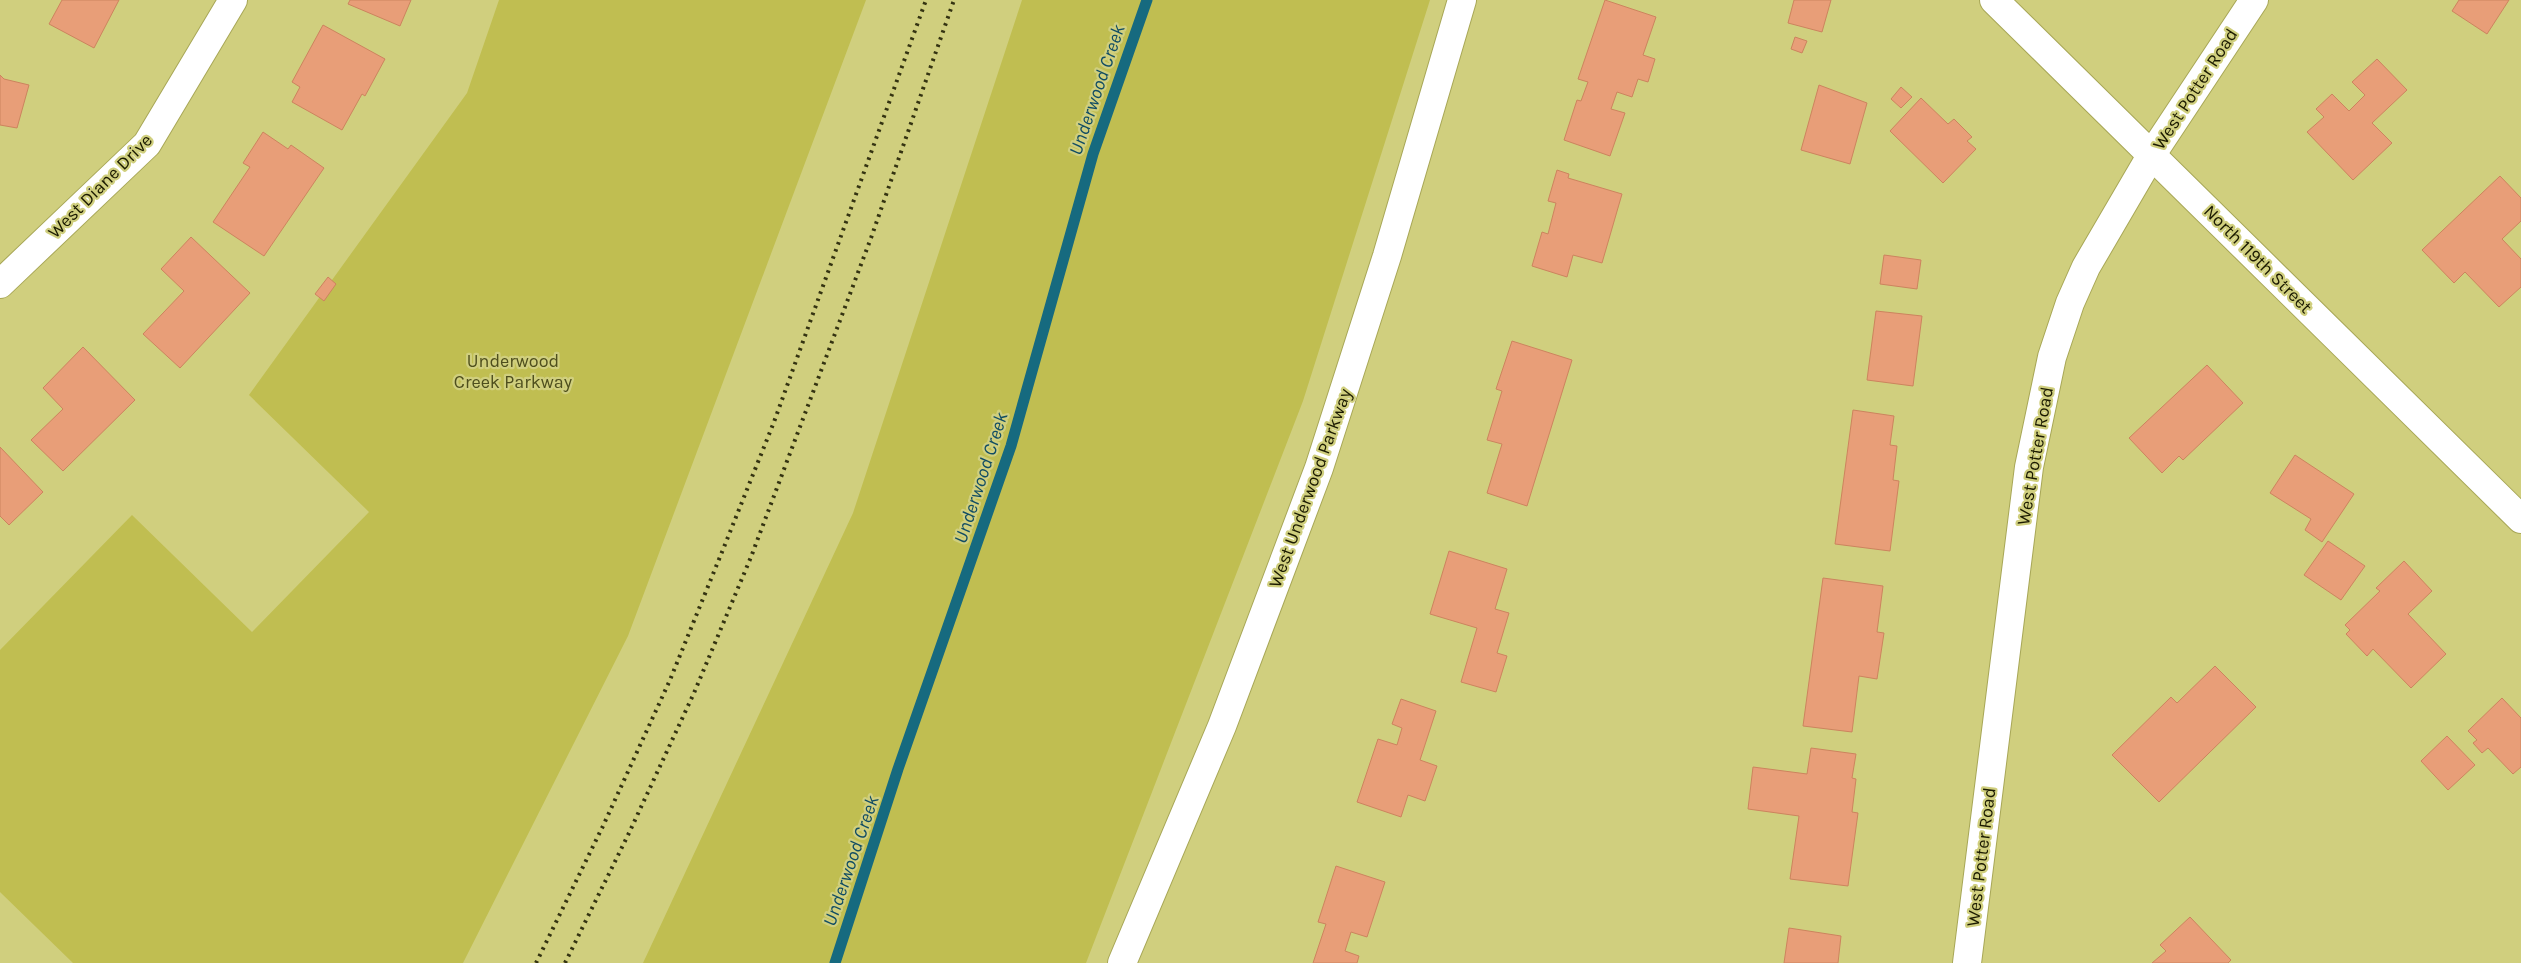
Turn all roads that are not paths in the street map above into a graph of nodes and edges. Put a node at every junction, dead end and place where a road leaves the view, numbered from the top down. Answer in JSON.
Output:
{"nodes":[{"id":1,"x":233,"y":0,"type":"edge"},
{"id":2,"x":1462,"y":0,"type":"edge"},
{"id":3,"x":1994,"y":0,"type":"edge"},
{"id":4,"x":2254,"y":0,"type":"edge"},
{"id":5,"x":2152,"y":154,"type":"junction"},
{"id":6,"x":0,"y":284,"type":"edge"},
{"id":7,"x":2521,"y":518,"type":"edge"},
{"id":8,"x":1122,"y":963,"type":"edge"},
{"id":9,"x":1967,"y":963,"type":"edge"}],
"edges":[{"from":1,"to":6,"type":"street","name":"West Diane Drive"},
{"from":2,"to":8,"type":"street","name":"West Underwood Parkway"},
{"from":3,"to":5,"type":"street","name":"North 119th Street"},
{"from":4,"to":5,"type":"street","name":"West Potter Road"},
{"from":5,"to":7,"type":"street","name":"North 119th Street"},
{"from":5,"to":9,"type":"street","name":"West Potter Road"}]}
